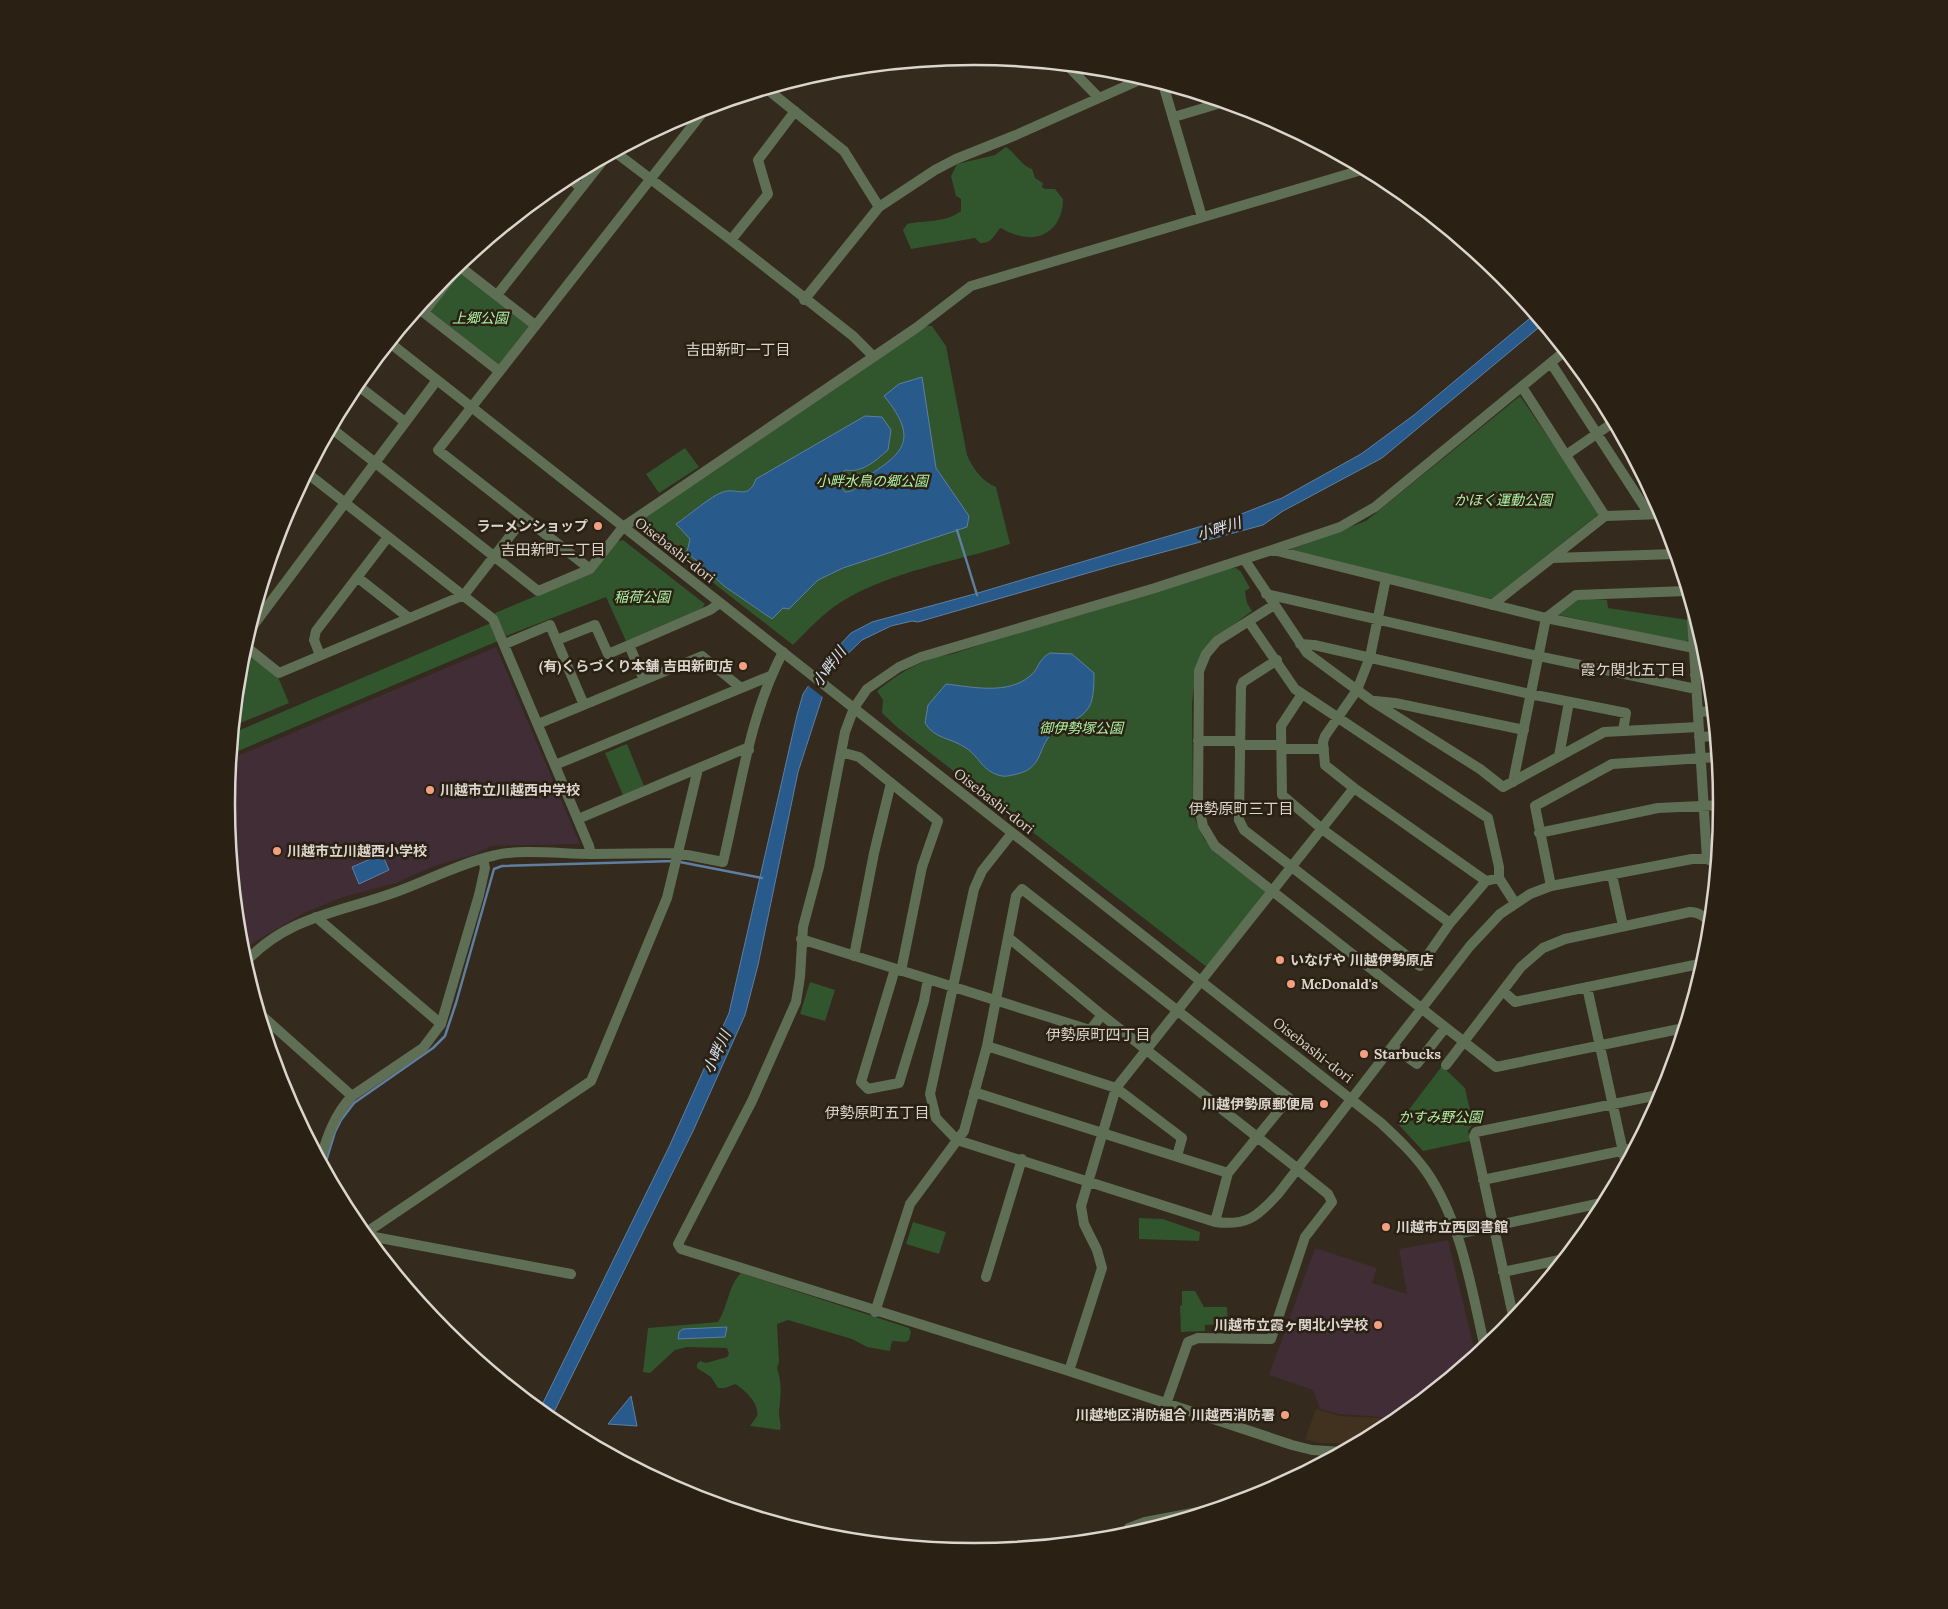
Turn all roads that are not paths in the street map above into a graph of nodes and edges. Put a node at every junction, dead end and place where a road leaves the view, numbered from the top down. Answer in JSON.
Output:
{"nodes":[{"id":1,"x":1073,"y":71,"type":"edge"},
{"id":2,"x":1133,"y":83,"type":"edge"},
{"id":3,"x":1165,"y":90,"type":"edge"},
{"id":4,"x":773,"y":93,"type":"edge"},
{"id":5,"x":1098,"y":97,"type":"junction"},
{"id":6,"x":1214,"y":105,"type":"edge"},
{"id":7,"x":795,"y":111,"type":"junction"},
{"id":8,"x":1174,"y":117,"type":"junction"},
{"id":9,"x":698,"y":118,"type":"edge"},
{"id":10,"x":620,"y":156,"type":"edge"},
{"id":11,"x":596,"y":169,"type":"edge"},
{"id":12,"x":1356,"y":172,"type":"edge"},
{"id":13,"x":650,"y":179,"type":"junction"},
{"id":14,"x":575,"y":183,"type":"edge"},
{"id":15,"x":581,"y":188,"type":"junction"},
{"id":16,"x":879,"y":207,"type":"junction"},
{"id":17,"x":1202,"y":217,"type":"junction"},
{"id":18,"x":731,"y":240,"type":"junction"},
{"id":19,"x":467,"y":267,"type":"edge"},
{"id":20,"x":497,"y":295,"type":"junction"},
{"id":21,"x":804,"y":300,"type":"junction"},
{"id":22,"x":423,"y":312,"type":"edge"},
{"id":23,"x":535,"y":325,"type":"junction"},
{"id":24,"x":394,"y":346,"type":"edge"},
{"id":25,"x":1561,"y":354,"type":"edge"},
{"id":26,"x":874,"y":356,"type":"junction"},
{"id":27,"x":1551,"y":364,"type":"junction"},
{"id":28,"x":499,"y":371,"type":"junction"},
{"id":29,"x":437,"y":380,"type":"junction"},
{"id":30,"x":1522,"y":387,"type":"junction"},
{"id":31,"x":363,"y":389,"type":"edge"},
{"id":32,"x":472,"y":407,"type":"junction"},
{"id":33,"x":406,"y":422,"type":"junction"},
{"id":34,"x":1608,"y":426,"type":"edge"},
{"id":35,"x":336,"y":432,"type":"edge"},
{"id":36,"x":1597,"y":434,"type":"junction"},
{"id":37,"x":1566,"y":456,"type":"junction"},
{"id":38,"x":375,"y":463,"type":"junction"},
{"id":39,"x":311,"y":476,"type":"edge"},
{"id":40,"x":345,"y":503,"type":"junction"},
{"id":41,"x":1650,"y":514,"type":"junction"},
{"id":42,"x":1653,"y":514,"type":"edge"},
{"id":43,"x":1606,"y":516,"type":"junction"},
{"id":44,"x":524,"y":518,"type":"junction"},
{"id":45,"x":623,"y":527,"type":"junction"},
{"id":46,"x":388,"y":537,"type":"junction"},
{"id":47,"x":1272,"y":550,"type":"junction"},
{"id":48,"x":1669,"y":554,"type":"edge"},
{"id":49,"x":493,"y":557,"type":"junction"},
{"id":50,"x":1552,"y":558,"type":"junction"},
{"id":51,"x":1244,"y":559,"type":"junction"},
{"id":52,"x":590,"y":569,"type":"junction"},
{"id":53,"x":357,"y":577,"type":"junction"},
{"id":54,"x":1386,"y":578,"type":"junction"},
{"id":55,"x":1681,"y":591,"type":"edge"},
{"id":56,"x":1266,"y":594,"type":"junction"},
{"id":57,"x":464,"y":595,"type":"junction"},
{"id":58,"x":720,"y":603,"type":"junction"},
{"id":59,"x":1274,"y":605,"type":"junction"},
{"id":60,"x":1492,"y":605,"type":"junction"},
{"id":61,"x":261,"y":610,"type":"edge"},
{"id":62,"x":409,"y":618,"type":"junction"},
{"id":63,"x":1546,"y":618,"type":"junction"},
{"id":64,"x":1377,"y":620,"type":"junction"},
{"id":65,"x":1249,"y":622,"type":"junction"},
{"id":66,"x":557,"y":640,"type":"junction"},
{"id":67,"x":1694,"y":640,"type":"edge"},
{"id":68,"x":505,"y":644,"type":"junction"},
{"id":69,"x":629,"y":644,"type":"junction"},
{"id":70,"x":1300,"y":644,"type":"junction"},
{"id":71,"x":1694,"y":648,"type":"junction"},
{"id":72,"x":251,"y":651,"type":"edge"},
{"id":73,"x":783,"y":652,"type":"junction"},
{"id":74,"x":320,"y":655,"type":"junction"},
{"id":75,"x":1538,"y":656,"type":"junction"},
{"id":76,"x":1370,"y":657,"type":"junction"},
{"id":77,"x":1277,"y":660,"type":"junction"},
{"id":78,"x":1695,"y":675,"type":"junction"},
{"id":79,"x":1701,"y":675,"type":"edge"},
{"id":80,"x":770,"y":676,"type":"junction"},
{"id":81,"x":644,"y":680,"type":"junction"},
{"id":82,"x":741,"y":688,"type":"junction"},
{"id":83,"x":1696,"y":688,"type":"junction"},
{"id":84,"x":1357,"y":690,"type":"junction"},
{"id":85,"x":1302,"y":694,"type":"junction"},
{"id":86,"x":1530,"y":694,"type":"junction"},
{"id":87,"x":1372,"y":701,"type":"junction"},
{"id":88,"x":1569,"y":702,"type":"junction"},
{"id":89,"x":584,"y":705,"type":"junction"},
{"id":90,"x":851,"y":705,"type":"junction"},
{"id":91,"x":1707,"y":711,"type":"edge"},
{"id":92,"x":1698,"y":712,"type":"junction"},
{"id":93,"x":1338,"y":718,"type":"junction"},
{"id":94,"x":538,"y":724,"type":"junction"},
{"id":95,"x":1524,"y":730,"type":"junction"},
{"id":96,"x":1623,"y":731,"type":"junction"},
{"id":97,"x":1699,"y":732,"type":"junction"},
{"id":98,"x":1710,"y":735,"type":"edge"},
{"id":99,"x":1198,"y":742,"type":"junction"},
{"id":100,"x":1239,"y":743,"type":"junction"},
{"id":101,"x":1281,"y":747,"type":"junction"},
{"id":102,"x":1324,"y":749,"type":"junction"},
{"id":103,"x":749,"y":750,"type":"junction"},
{"id":104,"x":841,"y":752,"type":"junction"},
{"id":105,"x":1559,"y":756,"type":"junction"},
{"id":106,"x":1712,"y":757,"type":"edge"},
{"id":107,"x":1700,"y":758,"type":"junction"},
{"id":108,"x":556,"y":765,"type":"junction"},
{"id":109,"x":695,"y":770,"type":"junction"},
{"id":110,"x":1513,"y":782,"type":"junction"},
{"id":111,"x":891,"y":783,"type":"junction"},
{"id":112,"x":1354,"y":788,"type":"junction"},
{"id":113,"x":1714,"y":805,"type":"edge"},
{"id":114,"x":1703,"y":806,"type":"junction"},
{"id":115,"x":578,"y":819,"type":"junction"},
{"id":116,"x":1322,"y":828,"type":"junction"},
{"id":117,"x":1012,"y":833,"type":"junction"},
{"id":118,"x":1539,"y":833,"type":"junction"},
{"id":119,"x":677,"y":853,"type":"junction"},
{"id":120,"x":591,"y":854,"type":"junction"},
{"id":121,"x":1711,"y":858,"type":"edge"},
{"id":122,"x":483,"y":859,"type":"junction"},
{"id":123,"x":1712,"y":861,"type":"edge"},
{"id":124,"x":1292,"y":868,"type":"junction"},
{"id":125,"x":1612,"y":874,"type":"junction"},
{"id":126,"x":1499,"y":878,"type":"junction"},
{"id":127,"x":1486,"y":881,"type":"junction"},
{"id":128,"x":1551,"y":886,"type":"junction"},
{"id":129,"x":1274,"y":892,"type":"junction"},
{"id":130,"x":1515,"y":903,"type":"junction"},
{"id":131,"x":316,"y":917,"type":"junction"},
{"id":132,"x":1704,"y":919,"type":"edge"},
{"id":133,"x":1450,"y":924,"type":"junction"},
{"id":134,"x":1623,"y":926,"type":"junction"},
{"id":135,"x":1009,"y":938,"type":"junction"},
{"id":136,"x":801,"y":939,"type":"junction"},
{"id":137,"x":854,"y":956,"type":"junction"},
{"id":138,"x":251,"y":958,"type":"edge"},
{"id":139,"x":1695,"y":965,"type":"edge"},
{"id":140,"x":898,"y":970,"type":"junction"},
{"id":141,"x":928,"y":979,"type":"junction"},
{"id":142,"x":1203,"y":981,"type":"junction"},
{"id":143,"x":954,"y":986,"type":"junction"},
{"id":144,"x":1587,"y":987,"type":"junction"},
{"id":145,"x":1503,"y":991,"type":"junction"},
{"id":146,"x":995,"y":1000,"type":"junction"},
{"id":147,"x":1422,"y":1008,"type":"junction"},
{"id":148,"x":1179,"y":1012,"type":"junction"},
{"id":149,"x":1102,"y":1015,"type":"junction"},
{"id":150,"x":268,"y":1021,"type":"edge"},
{"id":151,"x":442,"y":1024,"type":"junction"},
{"id":152,"x":1445,"y":1028,"type":"junction"},
{"id":153,"x":1678,"y":1029,"type":"edge"},
{"id":154,"x":1463,"y":1043,"type":"junction"},
{"id":155,"x":986,"y":1046,"type":"junction"},
{"id":156,"x":1393,"y":1047,"type":"junction"},
{"id":157,"x":1600,"y":1047,"type":"junction"},
{"id":158,"x":1148,"y":1049,"type":"junction"},
{"id":159,"x":1446,"y":1065,"type":"dead end"},
{"id":160,"x":1116,"y":1088,"type":"junction"},
{"id":161,"x":974,"y":1092,"type":"junction"},
{"id":162,"x":352,"y":1096,"type":"junction"},
{"id":163,"x":1653,"y":1096,"type":"edge"},
{"id":164,"x":1352,"y":1099,"type":"junction"},
{"id":165,"x":1614,"y":1104,"type":"junction"},
{"id":166,"x":1103,"y":1133,"type":"junction"},
{"id":167,"x":1258,"y":1137,"type":"junction"},
{"id":168,"x":957,"y":1140,"type":"junction"},
{"id":169,"x":1627,"y":1150,"type":"edge"},
{"id":170,"x":1622,"y":1151,"type":"junction"},
{"id":171,"x":322,"y":1152,"type":"edge"},
{"id":172,"x":1177,"y":1156,"type":"junction"},
{"id":173,"x":1624,"y":1157,"type":"edge"},
{"id":174,"x":1022,"y":1159,"type":"junction"},
{"id":175,"x":1298,"y":1170,"type":"junction"},
{"id":176,"x":1228,"y":1173,"type":"junction"},
{"id":177,"x":1089,"y":1180,"type":"junction"},
{"id":178,"x":1483,"y":1180,"type":"junction"},
{"id":179,"x":1596,"y":1204,"type":"edge"},
{"id":180,"x":1215,"y":1222,"type":"junction"},
{"id":181,"x":1494,"y":1226,"type":"junction"},
{"id":182,"x":370,"y":1231,"type":"edge"},
{"id":183,"x":1457,"y":1234,"type":"junction"},
{"id":184,"x":374,"y":1237,"type":"edge"},
{"id":185,"x":1556,"y":1261,"type":"edge"},
{"id":186,"x":1503,"y":1272,"type":"junction"},
{"id":187,"x":571,"y":1274,"type":"dead end"},
{"id":188,"x":986,"y":1277,"type":"dead end"},
{"id":189,"x":1513,"y":1310,"type":"edge"},
{"id":190,"x":875,"y":1312,"type":"junction"},
{"id":191,"x":1483,"y":1340,"type":"edge"},
{"id":192,"x":1069,"y":1371,"type":"junction"},
{"id":193,"x":1166,"y":1404,"type":"junction"},
{"id":194,"x":1332,"y":1451,"type":"edge"},
{"id":195,"x":1172,"y":1517,"type":"edge"},
{"id":196,"x":1133,"y":1526,"type":"edge"}],
"edges":[{"from":1,"to":5,"type":"street"},
{"from":2,"to":5,"type":"street"},
{"from":3,"to":8,"type":"street"},
{"from":4,"to":7,"type":"street"},
{"from":5,"to":16,"type":"street"},
{"from":6,"to":8,"type":"street"},
{"from":7,"to":16,"type":"street"},
{"from":7,"to":18,"type":"street"},
{"from":8,"to":17,"type":"street"},
{"from":9,"to":13,"type":"street"},
{"from":10,"to":13,"type":"street"},
{"from":11,"to":15,"type":"street"},
{"from":12,"to":17,"type":"street"},
{"from":13,"to":18,"type":"street"},
{"from":13,"to":23,"type":"street"},
{"from":14,"to":15,"type":"street"},
{"from":15,"to":20,"type":"street"},
{"from":16,"to":21,"type":"street"},
{"from":17,"to":26,"type":"street"},
{"from":18,"to":21,"type":"street"},
{"from":19,"to":20,"type":"street"},
{"from":20,"to":23,"type":"street"},
{"from":21,"to":26,"type":"street"},
{"from":22,"to":28,"type":"street"},
{"from":23,"to":28,"type":"street"},
{"from":24,"to":29,"type":"street","name":"Oisebashi-dori"},
{"from":25,"to":27,"type":"street"},
{"from":26,"to":45,"type":"street"},
{"from":27,"to":30,"type":"street"},
{"from":27,"to":36,"type":"street"},
{"from":28,"to":32,"type":"street"},
{"from":29,"to":32,"type":"street","name":"Oisebashi-dori"},
{"from":29,"to":33,"type":"street"},
{"from":30,"to":37,"type":"street"},
{"from":30,"to":47,"type":"street"},
{"from":31,"to":33,"type":"street"},
{"from":32,"to":44,"type":"street"},
{"from":32,"to":45,"type":"street","name":"Oisebashi-dori"},
{"from":33,"to":38,"type":"street"},
{"from":34,"to":36,"type":"street"},
{"from":35,"to":38,"type":"street"},
{"from":36,"to":37,"type":"street"},
{"from":36,"to":41,"type":"street"},
{"from":37,"to":43,"type":"street"},
{"from":38,"to":40,"type":"street"},
{"from":38,"to":49,"type":"street"},
{"from":39,"to":40,"type":"street"},
{"from":40,"to":46,"type":"street"},
{"from":40,"to":61,"type":"street"},
{"from":41,"to":42,"type":"street"},
{"from":41,"to":43,"type":"street"},
{"from":43,"to":50,"type":"street"},
{"from":44,"to":49,"type":"street"},
{"from":44,"to":52,"type":"street"},
{"from":45,"to":52,"type":"street"},
{"from":45,"to":58,"type":"street","name":"Oisebashi-dori"},
{"from":46,"to":53,"type":"street"},
{"from":46,"to":57,"type":"street"},
{"from":47,"to":51,"type":"street"},
{"from":47,"to":54,"type":"street"},
{"from":48,"to":50,"type":"street"},
{"from":49,"to":52,"type":"street"},
{"from":49,"to":57,"type":"street"},
{"from":50,"to":60,"type":"street"},
{"from":51,"to":56,"type":"street"},
{"from":51,"to":90,"type":"street"},
{"from":53,"to":62,"type":"street"},
{"from":53,"to":74,"type":"street"},
{"from":54,"to":60,"type":"street"},
{"from":54,"to":64,"type":"street"},
{"from":55,"to":63,"type":"street"},
{"from":56,"to":59,"type":"street"},
{"from":56,"to":64,"type":"street"},
{"from":57,"to":62,"type":"street"},
{"from":57,"to":68,"type":"street"},
{"from":58,"to":69,"type":"street"},
{"from":58,"to":73,"type":"street","name":"Oisebashi-dori"},
{"from":59,"to":65,"type":"street"},
{"from":59,"to":70,"type":"street"},
{"from":60,"to":63,"type":"street"},
{"from":62,"to":74,"type":"street"},
{"from":63,"to":71,"type":"street"},
{"from":63,"to":75,"type":"street"},
{"from":64,"to":75,"type":"street"},
{"from":64,"to":76,"type":"street"},
{"from":65,"to":77,"type":"street"},
{"from":65,"to":99,"type":"street"},
{"from":66,"to":68,"type":"street"},
{"from":66,"to":69,"type":"street"},
{"from":66,"to":89,"type":"street"},
{"from":67,"to":71,"type":"street"},
{"from":68,"to":94,"type":"street"},
{"from":69,"to":81,"type":"street"},
{"from":70,"to":76,"type":"street"},
{"from":70,"to":84,"type":"street"},
{"from":71,"to":78,"type":"street"},
{"from":72,"to":74,"type":"street"},
{"from":73,"to":80,"type":"street"},
{"from":73,"to":90,"type":"street","name":"Oisebashi-dori"},
{"from":75,"to":83,"type":"street"},
{"from":75,"to":86,"type":"street"},
{"from":76,"to":84,"type":"street"},
{"from":76,"to":86,"type":"street"},
{"from":77,"to":85,"type":"street"},
{"from":77,"to":100,"type":"street"},
{"from":78,"to":79,"type":"street"},
{"from":78,"to":83,"type":"street"},
{"from":80,"to":82,"type":"street"},
{"from":80,"to":103,"type":"street"},
{"from":81,"to":82,"type":"street"},
{"from":81,"to":89,"type":"street"},
{"from":82,"to":108,"type":"street"},
{"from":83,"to":92,"type":"street"},
{"from":84,"to":87,"type":"street"},
{"from":84,"to":93,"type":"street"},
{"from":85,"to":93,"type":"street"},
{"from":85,"to":101,"type":"street"},
{"from":86,"to":88,"type":"street"},
{"from":86,"to":95,"type":"street"},
{"from":87,"to":95,"type":"street"},
{"from":87,"to":110,"type":"street"},
{"from":88,"to":96,"type":"street"},
{"from":88,"to":105,"type":"street"},
{"from":89,"to":94,"type":"street"},
{"from":90,"to":104,"type":"street"},
{"from":90,"to":117,"type":"street","name":"Oisebashi-dori"},
{"from":91,"to":92,"type":"street"},
{"from":92,"to":97,"type":"street"},
{"from":93,"to":102,"type":"street"},
{"from":93,"to":126,"type":"street"},
{"from":94,"to":108,"type":"street"},
{"from":95,"to":110,"type":"street"},
{"from":96,"to":97,"type":"street"},
{"from":96,"to":105,"type":"street"},
{"from":97,"to":98,"type":"street"},
{"from":97,"to":107,"type":"street"},
{"from":99,"to":100,"type":"street"},
{"from":99,"to":129,"type":"street"},
{"from":100,"to":101,"type":"street"},
{"from":100,"to":124,"type":"street"},
{"from":101,"to":102,"type":"street"},
{"from":101,"to":116,"type":"street"},
{"from":102,"to":112,"type":"street"},
{"from":103,"to":109,"type":"street"},
{"from":103,"to":119,"type":"street"},
{"from":104,"to":111,"type":"street"},
{"from":104,"to":136,"type":"street"},
{"from":105,"to":110,"type":"street"},
{"from":106,"to":107,"type":"street"},
{"from":107,"to":114,"type":"street"},
{"from":107,"to":118,"type":"street"},
{"from":108,"to":115,"type":"street"},
{"from":109,"to":115,"type":"street"},
{"from":109,"to":119,"type":"street"},
{"from":111,"to":137,"type":"street"},
{"from":111,"to":140,"type":"street"},
{"from":112,"to":116,"type":"street"},
{"from":112,"to":127,"type":"street"},
{"from":113,"to":114,"type":"street"},
{"from":114,"to":118,"type":"street"},
{"from":114,"to":121,"type":"street"},
{"from":115,"to":120,"type":"street"},
{"from":116,"to":124,"type":"street"},
{"from":116,"to":133,"type":"street"},
{"from":117,"to":142,"type":"street","name":"Oisebashi-dori"},
{"from":117,"to":143,"type":"street"},
{"from":118,"to":128,"type":"street"},
{"from":119,"to":120,"type":"street"},
{"from":119,"to":182,"type":"street"},
{"from":120,"to":122,"type":"street"},
{"from":122,"to":131,"type":"street"},
{"from":122,"to":151,"type":"street"},
{"from":123,"to":125,"type":"street"},
{"from":124,"to":129,"type":"street"},
{"from":124,"to":133,"type":"street"},
{"from":125,"to":128,"type":"street"},
{"from":125,"to":134,"type":"street"},
{"from":126,"to":127,"type":"street"},
{"from":126,"to":130,"type":"street"},
{"from":127,"to":133,"type":"street"},
{"from":128,"to":130,"type":"street"},
{"from":129,"to":142,"type":"street"},
{"from":129,"to":147,"type":"street"},
{"from":130,"to":147,"type":"street"},
{"from":131,"to":138,"type":"street"},
{"from":131,"to":151,"type":"street"},
{"from":132,"to":134,"type":"street"},
{"from":134,"to":145,"type":"street"},
{"from":135,"to":146,"type":"street"},
{"from":135,"to":148,"type":"street"},
{"from":135,"to":149,"type":"street"},
{"from":136,"to":137,"type":"street"},
{"from":136,"to":190,"type":"street"},
{"from":137,"to":140,"type":"street"},
{"from":139,"to":144,"type":"street"},
{"from":140,"to":141,"type":"street"},
{"from":140,"to":141,"type":"street"},
{"from":141,"to":143,"type":"street"},
{"from":142,"to":148,"type":"street"},
{"from":142,"to":164,"type":"street","name":"Oisebashi-dori"},
{"from":143,"to":146,"type":"street"},
{"from":143,"to":168,"type":"street"},
{"from":144,"to":145,"type":"street"},
{"from":144,"to":157,"type":"street"},
{"from":145,"to":154,"type":"street"},
{"from":146,"to":149,"type":"street"},
{"from":146,"to":155,"type":"street"},
{"from":147,"to":152,"type":"street"},
{"from":147,"to":156,"type":"street"},
{"from":148,"to":158,"type":"street"},
{"from":148,"to":167,"type":"street"},
{"from":149,"to":158,"type":"street"},
{"from":150,"to":162,"type":"street"},
{"from":151,"to":162,"type":"street"},
{"from":152,"to":154,"type":"street"},
{"from":152,"to":156,"type":"street"},
{"from":153,"to":157,"type":"street"},
{"from":154,"to":157,"type":"street"},
{"from":154,"to":159,"type":"street"},
{"from":155,"to":160,"type":"street"},
{"from":155,"to":161,"type":"street"},
{"from":156,"to":164,"type":"street"},
{"from":157,"to":165,"type":"street"},
{"from":158,"to":160,"type":"street"},
{"from":158,"to":167,"type":"street"},
{"from":160,"to":166,"type":"street"},
{"from":160,"to":172,"type":"street"},
{"from":161,"to":166,"type":"street"},
{"from":161,"to":168,"type":"street"},
{"from":162,"to":171,"type":"street"},
{"from":163,"to":165,"type":"street"},
{"from":164,"to":175,"type":"street"},
{"from":164,"to":183,"type":"street","name":"Oisebashi-dori"},
{"from":165,"to":170,"type":"street"},
{"from":165,"to":178,"type":"street"},
{"from":166,"to":172,"type":"street"},
{"from":166,"to":177,"type":"street"},
{"from":167,"to":175,"type":"street"},
{"from":167,"to":176,"type":"street"},
{"from":168,"to":174,"type":"street"},
{"from":168,"to":190,"type":"street"},
{"from":169,"to":170,"type":"street"},
{"from":170,"to":173,"type":"street"},
{"from":170,"to":178,"type":"street"},
{"from":172,"to":176,"type":"street"},
{"from":174,"to":177,"type":"street"},
{"from":174,"to":188,"type":"street"},
{"from":175,"to":180,"type":"street"},
{"from":175,"to":193,"type":"street"},
{"from":176,"to":180,"type":"street"},
{"from":177,"to":180,"type":"street"},
{"from":177,"to":192,"type":"street"},
{"from":178,"to":181,"type":"street"},
{"from":179,"to":181,"type":"street"},
{"from":181,"to":183,"type":"street"},
{"from":181,"to":186,"type":"street"},
{"from":183,"to":191,"type":"street","name":"Oisebashi-dori"},
{"from":184,"to":187,"type":"street"},
{"from":185,"to":186,"type":"street"},
{"from":186,"to":189,"type":"street"},
{"from":190,"to":192,"type":"street"},
{"from":192,"to":193,"type":"street"},
{"from":193,"to":194,"type":"street"},
{"from":195,"to":196,"type":"street"}]}
